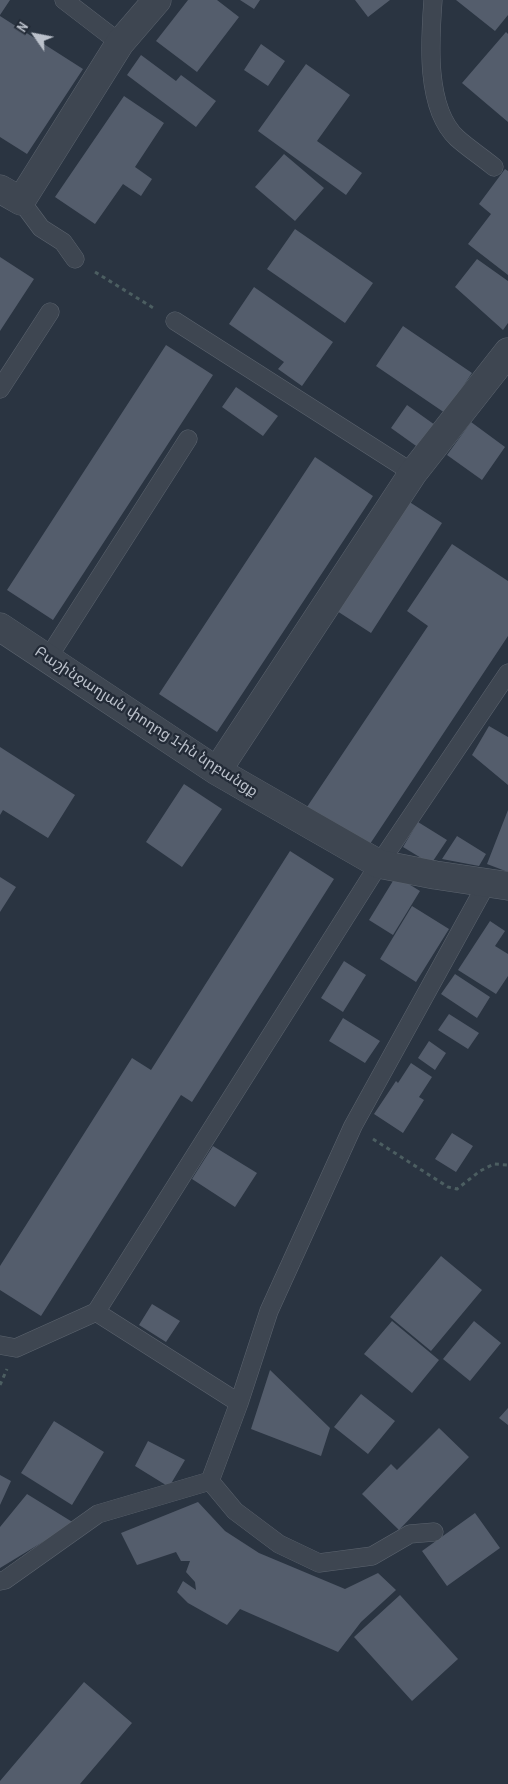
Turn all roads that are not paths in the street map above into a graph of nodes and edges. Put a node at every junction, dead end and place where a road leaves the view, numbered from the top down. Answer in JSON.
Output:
{"nodes":[{"id":1,"x":64,"y":0,"type":"edge"},
{"id":2,"x":157,"y":0,"type":"edge"},
{"id":3,"x":433,"y":0,"type":"edge"},
{"id":4,"x":120,"y":43,"type":"junction"},
{"id":5,"x":494,"y":167,"type":"dead end"},
{"id":6,"x":10,"y":195,"type":"edge"},
{"id":7,"x":75,"y":260,"type":"road end"},
{"id":8,"x":50,"y":312,"type":"dead end"},
{"id":9,"x":174,"y":321,"type":"road end"},
{"id":10,"x":508,"y":352,"type":"edge"},
{"id":11,"x":0,"y":389,"type":"edge"},
{"id":12,"x":188,"y":439,"type":"dead end"},
{"id":13,"x":415,"y":470,"type":"junction"},
{"id":14,"x":0,"y":627,"type":"edge"},
{"id":15,"x":48,"y":658,"type":"junction"},
{"id":16,"x":508,"y":673,"type":"edge"},
{"id":17,"x":217,"y":772,"type":"junction"},
{"id":18,"x":379,"y":864,"type":"junction"},
{"id":19,"x":498,"y":885,"type":"edge"},
{"id":20,"x":96,"y":1312,"type":"junction"},
{"id":21,"x":0,"y":1345,"type":"edge"},
{"id":22,"x":239,"y":1402,"type":"junction"},
{"id":23,"x":210,"y":1481,"type":"junction"},
{"id":24,"x":434,"y":1532,"type":"dead end"},
{"id":25,"x":0,"y":1580,"type":"edge"}],
"edges":[{"from":1,"to":4,"type":"lane"},
{"from":2,"to":4,"type":"street"},
{"from":3,"to":5,"type":"lane"},
{"from":4,"to":6,"type":"street"},
{"from":6,"to":7,"type":"lane"},
{"from":8,"to":11,"type":"lane"},
{"from":9,"to":13,"type":"lane"},
{"from":10,"to":13,"type":"street"},
{"from":12,"to":15,"type":"lane"},
{"from":13,"to":17,"type":"street"},
{"from":14,"to":15,"type":"street","name":"Բաշինջաղյան փողոց 1-ին նրբանցք"},
{"from":15,"to":17,"type":"street","name":"Բաշինջաղյան փողոց 1-ին նրբանցք"},
{"from":16,"to":18,"type":"lane"},
{"from":17,"to":18,"type":"street","name":"Բաշինջաղյան փողոց 1-ին նրբանցք"},
{"from":18,"to":19,"type":"street","name":"Բաշինջաղյան փողոց 1-ին նրբանցք"},
{"from":18,"to":20,"type":"lane"},
{"from":19,"to":22,"type":"lane"},
{"from":20,"to":21,"type":"lane"},
{"from":20,"to":22,"type":"lane"},
{"from":22,"to":23,"type":"lane"},
{"from":23,"to":24,"type":"lane"},
{"from":23,"to":25,"type":"lane"}]}
